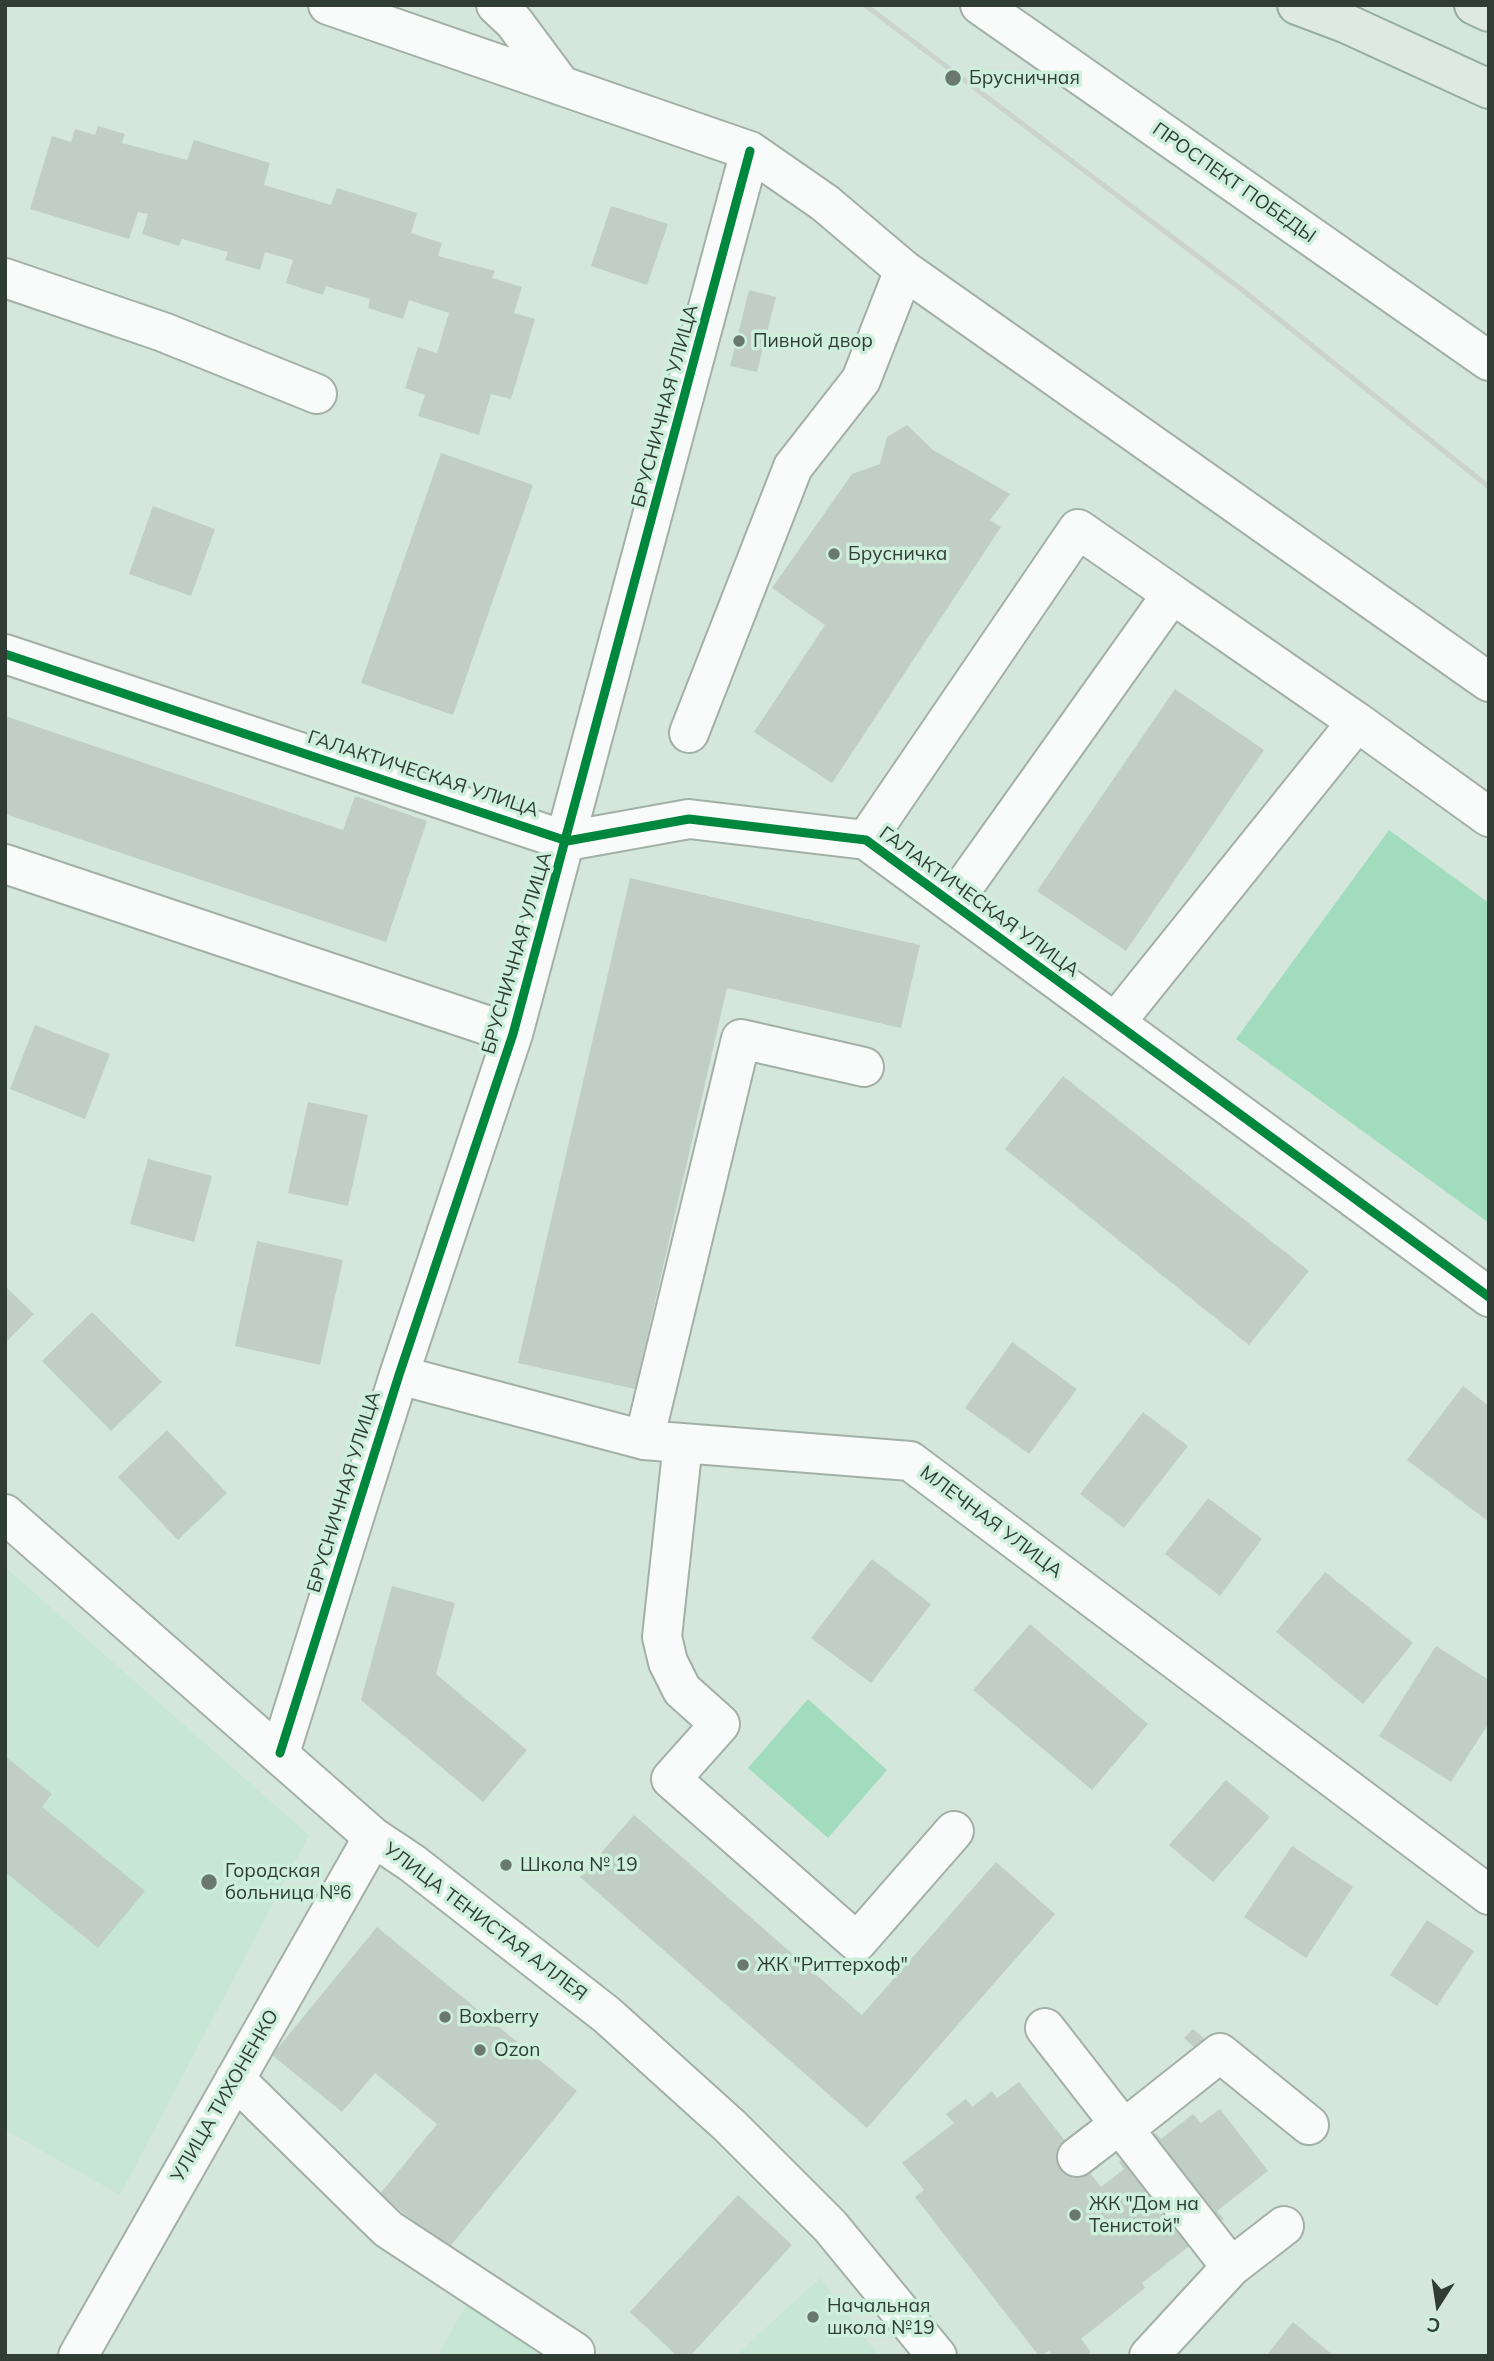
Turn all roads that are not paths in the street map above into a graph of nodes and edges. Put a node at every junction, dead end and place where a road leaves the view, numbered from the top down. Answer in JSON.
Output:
{"nodes":[{"id":1,"x":328,"y":5,"type":"edge"},
{"id":2,"x":496,"y":5,"type":"edge"},
{"id":3,"x":980,"y":5,"type":"edge"},
{"id":4,"x":1297,"y":5,"type":"edge"},
{"id":5,"x":1474,"y":5,"type":"edge"},
{"id":6,"x":1489,"y":12,"type":"edge"},
{"id":7,"x":560,"y":84,"type":"junction"},
{"id":8,"x":1489,"y":89,"type":"edge"},
{"id":9,"x":750,"y":151,"type":"junction"},
{"id":10,"x":904,"y":270,"type":"junction"},
{"id":11,"x":5,"y":278,"type":"edge"},
{"id":12,"x":1489,"y":361,"type":"edge"},
{"id":13,"x":317,"y":394,"type":"dead end"},
{"id":14,"x":1172,"y":593,"type":"junction"},
{"id":15,"x":5,"y":654,"type":"edge"},
{"id":16,"x":1489,"y":682,"type":"edge"},
{"id":17,"x":1357,"y":722,"type":"junction"},
{"id":18,"x":689,"y":733,"type":"dead end"},
{"id":19,"x":1489,"y":817,"type":"edge"},
{"id":20,"x":567,"y":841,"type":"junction"},
{"id":21,"x":866,"y":841,"type":"junction"},
{"id":22,"x":5,"y":864,"type":"edge"},
{"id":23,"x":952,"y":903,"type":"junction"},
{"id":24,"x":1115,"y":1023,"type":"junction"},
{"id":25,"x":513,"y":1034,"type":"junction"},
{"id":26,"x":864,"y":1067,"type":"dead end"},
{"id":27,"x":1489,"y":1297,"type":"edge"},
{"id":28,"x":399,"y":1375,"type":"junction"},
{"id":29,"x":644,"y":1440,"type":"junction"},
{"id":30,"x":683,"y":1443,"type":"junction"},
{"id":31,"x":5,"y":1514,"type":"edge"},
{"id":32,"x":280,"y":1753,"type":"junction"},
{"id":33,"x":954,"y":1831,"type":"dead end"},
{"id":34,"x":373,"y":1837,"type":"junction"},
{"id":35,"x":1489,"y":1895,"type":"edge"},
{"id":36,"x":1045,"y":2028,"type":"dead end"},
{"id":37,"x":235,"y":2079,"type":"junction"},
{"id":38,"x":1309,"y":2125,"type":"dead end"},
{"id":39,"x":1122,"y":2126,"type":"junction"},
{"id":40,"x":1077,"y":2157,"type":"dead end"},
{"id":41,"x":1284,"y":2226,"type":"dead end"},
{"id":42,"x":1231,"y":2267,"type":"junction"},
{"id":43,"x":575,"y":2352,"type":"dead end"},
{"id":44,"x":78,"y":2356,"type":"edge"},
{"id":45,"x":937,"y":2356,"type":"edge"},
{"id":46,"x":1149,"y":2356,"type":"edge"}],
"edges":[{"from":1,"to":7,"type":"street"},
{"from":2,"to":7,"type":"street"},
{"from":3,"to":12,"type":"street","name":"ПРОСПЕКТ ПОБЕДЫ"},
{"from":4,"to":8,"type":"main road"},
{"from":5,"to":6,"type":"main road"},
{"from":7,"to":9,"type":"street"},
{"from":9,"to":10,"type":"street"},
{"from":9,"to":20,"type":"street","name":"БРУСНИЧНАЯ УЛИЦА"},
{"from":10,"to":16,"type":"street"},
{"from":10,"to":18,"type":"street"},
{"from":11,"to":13,"type":"street"},
{"from":14,"to":17,"type":"street"},
{"from":14,"to":21,"type":"street"},
{"from":14,"to":23,"type":"street"},
{"from":15,"to":20,"type":"street","name":"ГАЛАКТИЧЕСКАЯ УЛИЦА"},
{"from":17,"to":19,"type":"street"},
{"from":17,"to":24,"type":"street"},
{"from":20,"to":21,"type":"street","name":"ГАЛАКТИЧЕСКАЯ УЛИЦА"},
{"from":20,"to":25,"type":"street","name":"БРУСНИЧНАЯ УЛИЦА"},
{"from":21,"to":23,"type":"street","name":"ГАЛАКТИЧЕСКАЯ УЛИЦА"},
{"from":22,"to":25,"type":"street"},
{"from":23,"to":24,"type":"street","name":"ГАЛАКТИЧЕСКАЯ УЛИЦА"},
{"from":24,"to":27,"type":"street","name":"ГАЛАКТИЧЕСКАЯ УЛИЦА"},
{"from":25,"to":28,"type":"street","name":"БРУСНИЧНАЯ УЛИЦА"},
{"from":26,"to":29,"type":"street"},
{"from":28,"to":29,"type":"street","name":"МЛЕЧНАЯ УЛИЦА"},
{"from":28,"to":32,"type":"street","name":"БРУСНИЧНАЯ УЛИЦА"},
{"from":29,"to":30,"type":"street","name":"МЛЕЧНАЯ УЛИЦА"},
{"from":30,"to":33,"type":"street"},
{"from":30,"to":35,"type":"street","name":"МЛЕЧНАЯ УЛИЦА"},
{"from":31,"to":32,"type":"street","name":"УЛИЦА ТЕНИСТАЯ АЛЛЕЯ"},
{"from":32,"to":34,"type":"street","name":"УЛИЦА ТЕНИСТАЯ АЛЛЕЯ"},
{"from":34,"to":37,"type":"street","name":"УЛИЦА ТИХОНЕНКО"},
{"from":34,"to":45,"type":"street","name":"УЛИЦА ТЕНИСТАЯ АЛЛЕЯ"},
{"from":36,"to":39,"type":"street"},
{"from":37,"to":43,"type":"street"},
{"from":37,"to":44,"type":"street","name":"УЛИЦА ТИХОНЕНКО"},
{"from":38,"to":39,"type":"street"},
{"from":39,"to":40,"type":"street"},
{"from":39,"to":42,"type":"street"},
{"from":41,"to":42,"type":"street"},
{"from":42,"to":46,"type":"street"}]}
